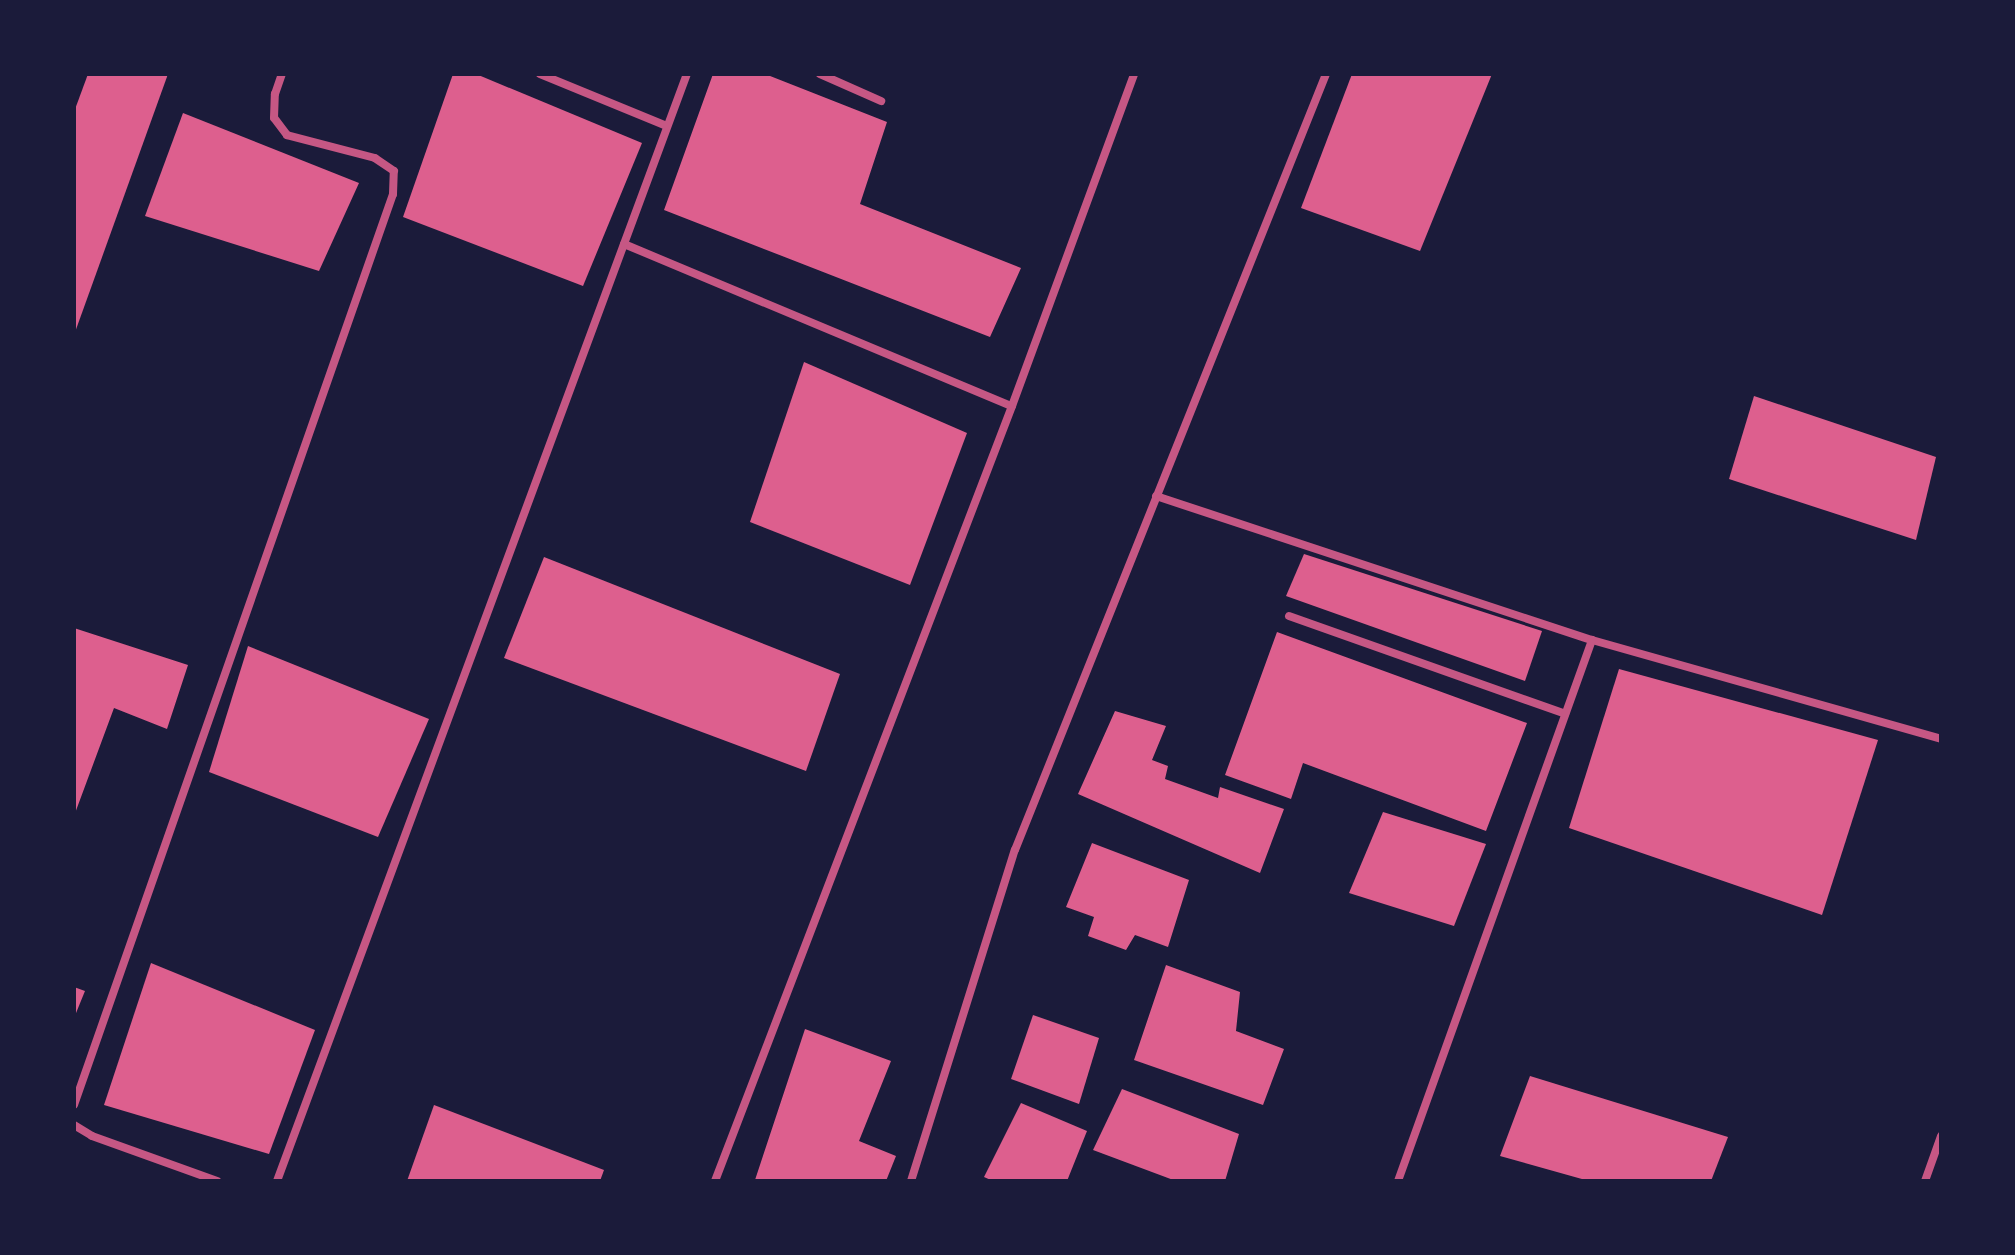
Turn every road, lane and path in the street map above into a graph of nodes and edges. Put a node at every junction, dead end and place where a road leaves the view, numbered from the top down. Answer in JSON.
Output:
{"nodes":[{"id":1,"x":282,"y":74,"type":"edge"},
{"id":2,"x":540,"y":74,"type":"edge"},
{"id":3,"x":687,"y":74,"type":"edge"},
{"id":4,"x":820,"y":74,"type":"edge"},
{"id":5,"x":1134,"y":74,"type":"edge"},
{"id":6,"x":1326,"y":74,"type":"edge"},
{"id":7,"x":881,"y":101,"type":"dead end"},
{"id":8,"x":667,"y":126,"type":"junction"},
{"id":9,"x":624,"y":244,"type":"junction"},
{"id":10,"x":1012,"y":406,"type":"junction"},
{"id":11,"x":1156,"y":496,"type":"junction"},
{"id":12,"x":1289,"y":616,"type":"dead end"},
{"id":13,"x":1592,"y":640,"type":"junction"},
{"id":14,"x":1565,"y":714,"type":"junction"},
{"id":15,"x":1941,"y":739,"type":"edge"},
{"id":16,"x":74,"y":1105,"type":"edge"},
{"id":17,"x":74,"y":1125,"type":"edge"},
{"id":18,"x":1941,"y":1136,"type":"edge"},
{"id":19,"x":217,"y":1181,"type":"edge"},
{"id":20,"x":277,"y":1181,"type":"edge"},
{"id":21,"x":715,"y":1181,"type":"edge"},
{"id":22,"x":911,"y":1181,"type":"edge"},
{"id":23,"x":1398,"y":1181,"type":"edge"},
{"id":24,"x":1925,"y":1181,"type":"edge"}],
"edges":[{"from":1,"to":16,"type":"street"},
{"from":2,"to":8,"type":"street"},
{"from":3,"to":8,"type":"street"},
{"from":4,"to":7,"type":"street"},
{"from":5,"to":10,"type":"street"},
{"from":6,"to":11,"type":"street"},
{"from":8,"to":9,"type":"street"},
{"from":9,"to":10,"type":"street"},
{"from":9,"to":20,"type":"street"},
{"from":10,"to":21,"type":"street"},
{"from":11,"to":13,"type":"street"},
{"from":11,"to":22,"type":"street"},
{"from":12,"to":14,"type":"street"},
{"from":13,"to":14,"type":"street"},
{"from":13,"to":15,"type":"street"},
{"from":14,"to":23,"type":"street"},
{"from":17,"to":19,"type":"street"},
{"from":18,"to":24,"type":"street"}]}
